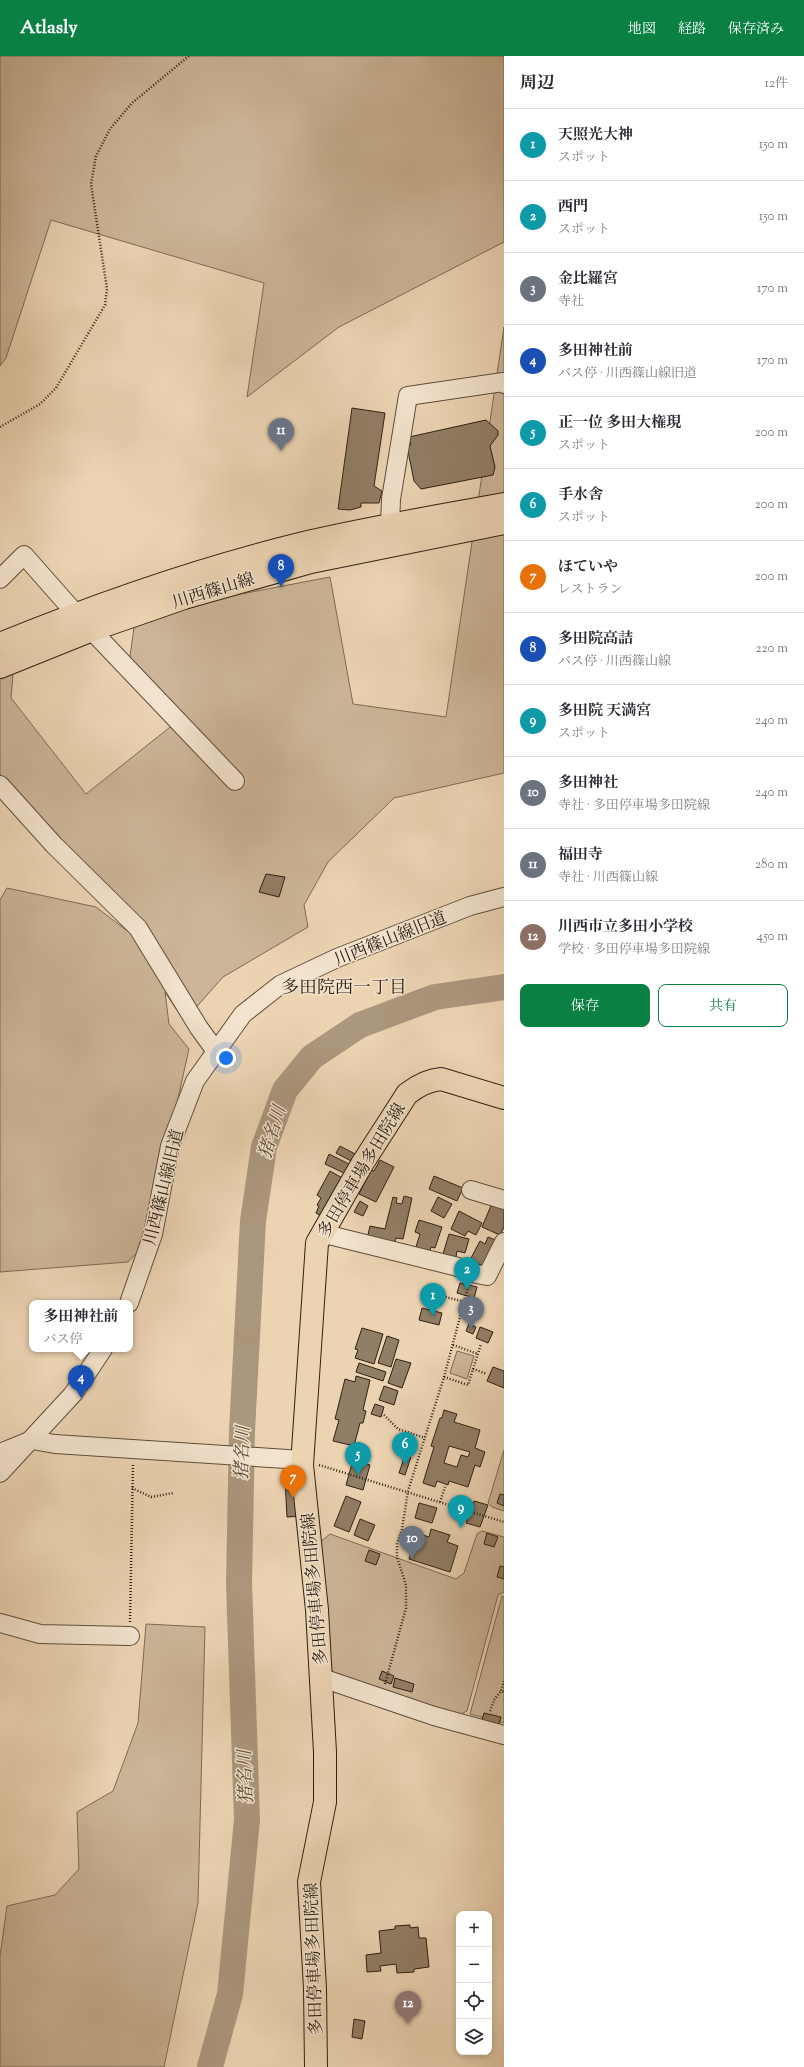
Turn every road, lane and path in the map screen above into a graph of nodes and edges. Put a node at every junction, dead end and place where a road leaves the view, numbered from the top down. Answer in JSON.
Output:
{"nodes":[{"id":1,"x":190,"y":56,"type":"edge"},
{"id":2,"x":504,"y":384,"type":"edge"},
{"id":3,"x":0,"y":428,"type":"edge"},
{"id":4,"x":504,"y":504,"type":"edge"},
{"id":5,"x":504,"y":523,"type":"edge"},
{"id":6,"x":390,"y":525,"type":"junction"},
{"id":7,"x":0,"y":579,"type":"edge"},
{"id":8,"x":76,"y":614,"type":"junction"},
{"id":9,"x":92,"y":630,"type":"junction"},
{"id":10,"x":0,"y":644,"type":"edge"},
{"id":11,"x":0,"y":667,"type":"edge"},
{"id":12,"x":235,"y":781,"type":"dead end"},
{"id":13,"x":0,"y":785,"type":"edge"},
{"id":14,"x":504,"y":897,"type":"edge"},
{"id":15,"x":216,"y":1050,"type":"junction"},
{"id":16,"x":504,"y":1098,"type":"edge"},
{"id":17,"x":471,"y":1190,"type":"dead end"},
{"id":18,"x":504,"y":1200,"type":"edge"},
{"id":19,"x":321,"y":1233,"type":"junction"},
{"id":20,"x":504,"y":1242,"type":"edge"},
{"id":21,"x":472,"y":1273,"type":"junction"},
{"id":22,"x":434,"y":1294,"type":"dead end"},
{"id":23,"x":130,"y":1300,"type":"edge"},
{"id":24,"x":464,"y":1302,"type":"junction"},
{"id":25,"x":481,"y":1344,"type":"dead end"},
{"id":26,"x":453,"y":1346,"type":"junction"},
{"id":27,"x":101,"y":1352,"type":"edge"},
{"id":28,"x":478,"y":1354,"type":"junction"},
{"id":29,"x":473,"y":1369,"type":"junction"},
{"id":30,"x":487,"y":1374,"type":"dead end"},
{"id":31,"x":444,"y":1377,"type":"junction"},
{"id":32,"x":384,"y":1415,"type":"dead end"},
{"id":33,"x":425,"y":1438,"type":"junction"},
{"id":34,"x":32,"y":1440,"type":"junction"},
{"id":35,"x":133,"y":1448,"type":"junction"},
{"id":36,"x":0,"y":1453,"type":"edge"},
{"id":37,"x":294,"y":1459,"type":"junction"},
{"id":38,"x":336,"y":1470,"type":"dead end"},
{"id":39,"x":0,"y":1473,"type":"edge"},
{"id":40,"x":445,"y":1487,"type":"dead end"},
{"id":41,"x":132,"y":1488,"type":"junction"},
{"id":42,"x":408,"y":1491,"type":"junction"},
{"id":43,"x":173,"y":1492,"type":"dead end"},
{"id":44,"x":440,"y":1502,"type":"junction"},
{"id":45,"x":504,"y":1522,"type":"edge"},
{"id":46,"x":0,"y":1623,"type":"edge"},
{"id":47,"x":130,"y":1636,"type":"joint"},
{"id":48,"x":322,"y":1678,"type":"junction"},
{"id":49,"x":504,"y":1681,"type":"edge"},
{"id":50,"x":503,"y":1691,"type":"edge"},
{"id":51,"x":380,"y":1698,"type":"junction"},
{"id":52,"x":490,"y":1711,"type":"dead end"},
{"id":53,"x":504,"y":1735,"type":"edge"},
{"id":54,"x":316,"y":2067,"type":"edge"}],
"edges":[{"from":1,"to":3,"type":"path"},
{"from":2,"to":6,"type":"street"},
{"from":4,"to":6,"type":"main road","name":"川西篠山線"},
{"from":5,"to":9,"type":"main road","name":"川西篠山線"},
{"from":6,"to":8,"type":"main road","name":"川西篠山線"},
{"from":7,"to":8,"type":"street"},
{"from":8,"to":9,"type":"street"},
{"from":8,"to":10,"type":"main road","name":"川西篠山線"},
{"from":9,"to":11,"type":"main road","name":"川西篠山線"},
{"from":9,"to":12,"type":"street"},
{"from":13,"to":15,"type":"street"},
{"from":14,"to":15,"type":"street","name":"川西篠山線旧道"},
{"from":15,"to":23,"type":"street","name":"川西篠山線旧道"},
{"from":16,"to":19,"type":"main road","name":"多田停車場多田院線"},
{"from":17,"to":18,"type":"street"},
{"from":19,"to":21,"type":"street"},
{"from":19,"to":37,"type":"main road","name":"多田停車場多田院線"},
{"from":20,"to":21,"type":"street"},
{"from":21,"to":24,"type":"path"},
{"from":22,"to":24,"type":"path"},
{"from":24,"to":26,"type":"path"},
{"from":25,"to":28,"type":"path"},
{"from":26,"to":28,"type":"path"},
{"from":26,"to":31,"type":"path"},
{"from":27,"to":34,"type":"street"},
{"from":28,"to":29,"type":"path"},
{"from":29,"to":30,"type":"path"},
{"from":29,"to":31,"type":"path"},
{"from":31,"to":33,"type":"path"},
{"from":32,"to":33,"type":"path"},
{"from":33,"to":42,"type":"path"},
{"from":34,"to":35,"type":"street"},
{"from":34,"to":36,"type":"street"},
{"from":34,"to":39,"type":"street"},
{"from":35,"to":37,"type":"street"},
{"from":35,"to":41,"type":"path"},
{"from":37,"to":48,"type":"main road","name":"多田停車場多田院線"},
{"from":38,"to":42,"type":"path"},
{"from":40,"to":44,"type":"path"},
{"from":41,"to":43,"type":"path"},
{"from":41,"to":47,"type":"path"},
{"from":42,"to":44,"type":"path"},
{"from":42,"to":51,"type":"path"},
{"from":44,"to":45,"type":"path"},
{"from":46,"to":47,"type":"street"},
{"from":48,"to":51,"type":"street"},
{"from":48,"to":54,"type":"main road","name":"多田停車場多田院線"},
{"from":49,"to":50,"type":"path"},
{"from":50,"to":52,"type":"path"},
{"from":51,"to":53,"type":"street"}]}
